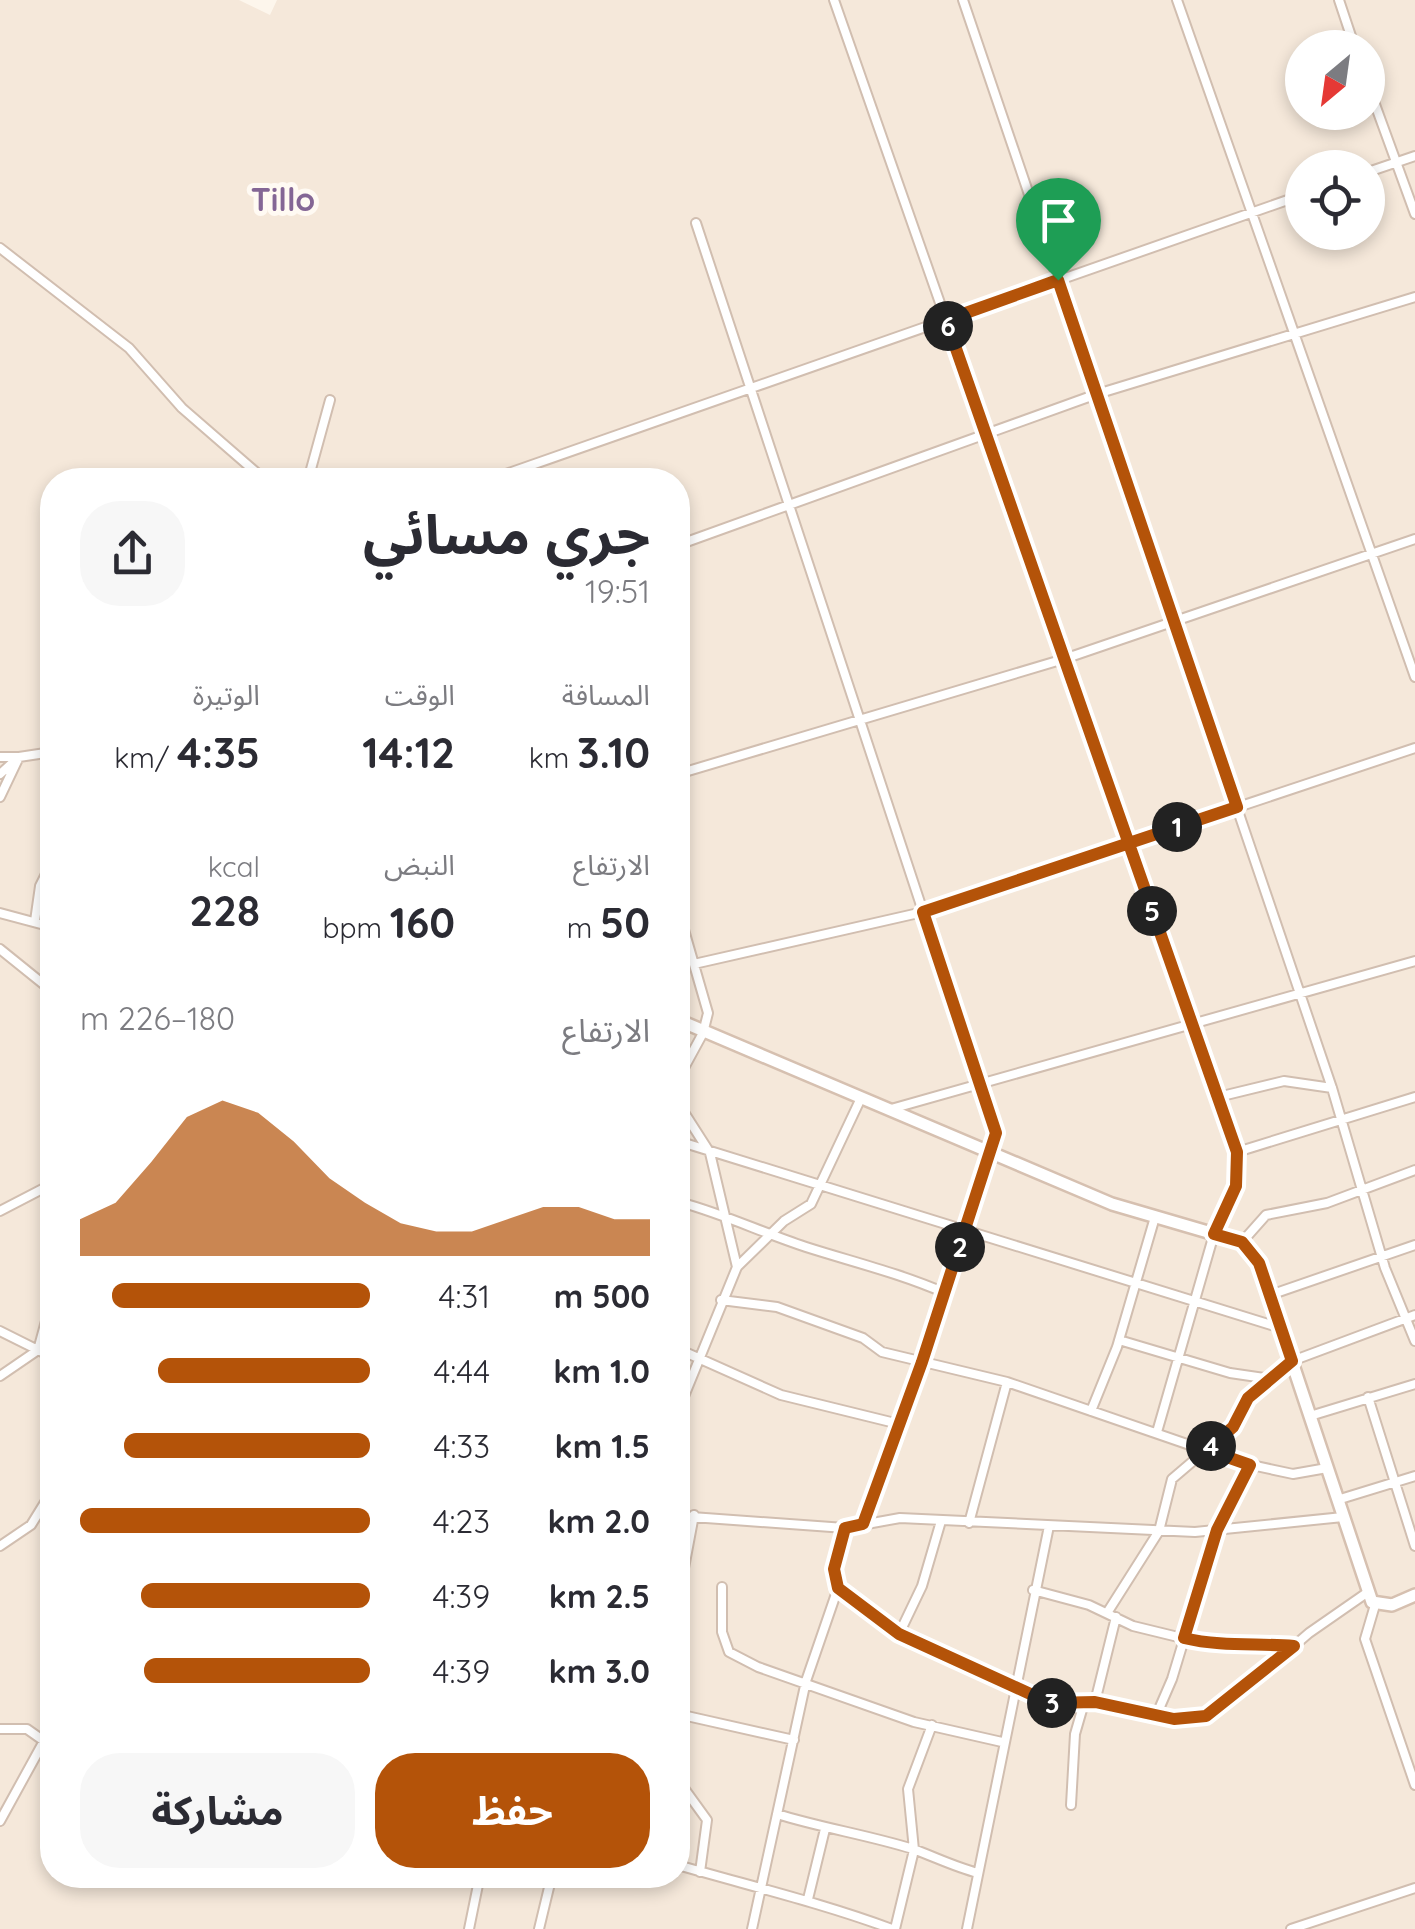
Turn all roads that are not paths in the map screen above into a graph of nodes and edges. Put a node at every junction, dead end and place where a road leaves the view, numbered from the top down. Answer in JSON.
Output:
{"nodes":[{"id":1,"x":834,"y":0,"type":"edge"},
{"id":2,"x":964,"y":0,"type":"edge"},
{"id":3,"x":1178,"y":0,"type":"edge"},
{"id":4,"x":1339,"y":0,"type":"edge"},
{"id":5,"x":1349,"y":30,"type":"edge"},
{"id":6,"x":1383,"y":130,"type":"edge"},
{"id":7,"x":1415,"y":156,"type":"edge"},
{"id":8,"x":1394,"y":162,"type":"junction"},
{"id":9,"x":1385,"y":165,"type":"edge"},
{"id":10,"x":1285,"y":200,"type":"edge"},
{"id":11,"x":1252,"y":212,"type":"junction"},
{"id":12,"x":1415,"y":214,"type":"edge"},
{"id":13,"x":696,"y":223,"type":"dead end"},
{"id":14,"x":0,"y":248,"type":"edge"},
{"id":15,"x":1058,"y":280,"type":"junction"},
{"id":16,"x":1415,"y":297,"type":"edge"},
{"id":17,"x":946,"y":320,"type":"junction"},
{"id":18,"x":1294,"y":334,"type":"junction"},
{"id":19,"x":750,"y":388,"type":"junction"},
{"id":20,"x":1097,"y":394,"type":"junction"},
{"id":21,"x":330,"y":400,"type":"dead end"},
{"id":22,"x":986,"y":434,"type":"junction"},
{"id":23,"x":251,"y":468,"type":"edge"},
{"id":24,"x":311,"y":468,"type":"edge"},
{"id":25,"x":524,"y":468,"type":"edge"},
{"id":26,"x":789,"y":505,"type":"junction"},
{"id":27,"x":1415,"y":539,"type":"edge"},
{"id":28,"x":690,"y":541,"type":"edge"},
{"id":29,"x":1372,"y":554,"type":"junction"},
{"id":30,"x":1174,"y":622,"type":"junction"},
{"id":31,"x":1064,"y":659,"type":"junction"},
{"id":32,"x":1415,"y":677,"type":"edge"},
{"id":33,"x":860,"y":720,"type":"junction"},
{"id":34,"x":1415,"y":748,"type":"edge"},
{"id":35,"x":40,"y":754,"type":"edge"},
{"id":36,"x":0,"y":757,"type":"edge"},
{"id":37,"x":19,"y":757,"type":"junction"},
{"id":38,"x":690,"y":770,"type":"edge"},
{"id":39,"x":0,"y":774,"type":"edge"},
{"id":40,"x":0,"y":797,"type":"edge"},
{"id":41,"x":1237,"y":807,"type":"junction"},
{"id":42,"x":1129,"y":843,"type":"junction"},
{"id":43,"x":40,"y":886,"type":"edge"},
{"id":44,"x":923,"y":912,"type":"junction"},
{"id":45,"x":0,"y":914,"type":"edge"},
{"id":46,"x":35,"y":920,"type":"junction"},
{"id":47,"x":40,"y":922,"type":"edge"},
{"id":48,"x":0,"y":948,"type":"edge"},
{"id":49,"x":690,"y":950,"type":"edge"},
{"id":50,"x":1415,"y":961,"type":"edge"},
{"id":51,"x":694,"y":964,"type":"junction"},
{"id":52,"x":40,"y":981,"type":"edge"},
{"id":53,"x":1301,"y":996,"type":"junction"},
{"id":54,"x":690,"y":1026,"type":"edge"},
{"id":55,"x":1193,"y":1026,"type":"junction"},
{"id":56,"x":703,"y":1032,"type":"junction"},
{"id":57,"x":690,"y":1056,"type":"edge"},
{"id":58,"x":980,"y":1085,"type":"junction"},
{"id":59,"x":1332,"y":1088,"type":"junction"},
{"id":60,"x":1218,"y":1097,"type":"junction"},
{"id":61,"x":1415,"y":1097,"type":"edge"},
{"id":62,"x":860,"y":1098,"type":"junction"},
{"id":63,"x":891,"y":1109,"type":"junction"},
{"id":64,"x":690,"y":1122,"type":"edge"},
{"id":65,"x":1342,"y":1123,"type":"junction"},
{"id":66,"x":690,"y":1146,"type":"edge"},
{"id":67,"x":1237,"y":1152,"type":"junction"},
{"id":68,"x":710,"y":1153,"type":"junction"},
{"id":69,"x":992,"y":1154,"type":"junction"},
{"id":70,"x":1415,"y":1170,"type":"edge"},
{"id":71,"x":823,"y":1186,"type":"junction"},
{"id":72,"x":40,"y":1190,"type":"edge"},
{"id":73,"x":1362,"y":1190,"type":"junction"},
{"id":74,"x":690,"y":1205,"type":"edge"},
{"id":75,"x":0,"y":1211,"type":"edge"},
{"id":76,"x":726,"y":1215,"type":"junction"},
{"id":77,"x":1155,"y":1217,"type":"junction"},
{"id":78,"x":965,"y":1232,"type":"junction"},
{"id":79,"x":771,"y":1234,"type":"junction"},
{"id":80,"x":1214,"y":1234,"type":"junction"},
{"id":81,"x":1242,"y":1242,"type":"junction"},
{"id":82,"x":1415,"y":1245,"type":"edge"},
{"id":83,"x":1381,"y":1255,"type":"junction"},
{"id":84,"x":737,"y":1267,"type":"junction"},
{"id":85,"x":1134,"y":1282,"type":"junction"},
{"id":86,"x":945,"y":1293,"type":"junction"},
{"id":87,"x":1270,"y":1295,"type":"junction"},
{"id":88,"x":721,"y":1300,"type":"junction"},
{"id":89,"x":1196,"y":1304,"type":"junction"},
{"id":90,"x":1410,"y":1316,"type":"edge"},
{"id":91,"x":1280,"y":1328,"type":"junction"},
{"id":92,"x":0,"y":1330,"type":"edge"},
{"id":93,"x":1118,"y":1340,"type":"junction"},
{"id":94,"x":1415,"y":1341,"type":"edge"},
{"id":95,"x":40,"y":1343,"type":"edge"},
{"id":96,"x":38,"y":1350,"type":"junction"},
{"id":97,"x":690,"y":1354,"type":"edge"},
{"id":98,"x":698,"y":1358,"type":"junction"},
{"id":99,"x":1181,"y":1358,"type":"junction"},
{"id":100,"x":1292,"y":1361,"type":"junction"},
{"id":101,"x":922,"y":1362,"type":"junction"},
{"id":102,"x":0,"y":1376,"type":"edge"},
{"id":103,"x":690,"y":1379,"type":"edge"},
{"id":104,"x":1271,"y":1379,"type":"junction"},
{"id":105,"x":1008,"y":1382,"type":"junction"},
{"id":106,"x":1415,"y":1384,"type":"edge"},
{"id":107,"x":1368,"y":1397,"type":"junction"},
{"id":108,"x":1090,"y":1411,"type":"junction"},
{"id":109,"x":1310,"y":1416,"type":"junction"},
{"id":110,"x":899,"y":1424,"type":"junction"},
{"id":111,"x":1157,"y":1432,"type":"junction"},
{"id":112,"x":1207,"y":1450,"type":"junction"},
{"id":113,"x":1250,"y":1465,"type":"junction"},
{"id":114,"x":1327,"y":1468,"type":"junction"},
{"id":115,"x":1415,"y":1476,"type":"edge"},
{"id":116,"x":1394,"y":1482,"type":"junction"},
{"id":117,"x":1337,"y":1500,"type":"junction"},
{"id":118,"x":40,"y":1511,"type":"edge"},
{"id":119,"x":690,"y":1515,"type":"edge"},
{"id":120,"x":694,"y":1515,"type":"junction"},
{"id":121,"x":1343,"y":1517,"type":"junction"},
{"id":122,"x":941,"y":1521,"type":"junction"},
{"id":123,"x":969,"y":1523,"type":"junction"},
{"id":124,"x":863,"y":1524,"type":"junction"},
{"id":125,"x":1049,"y":1526,"type":"junction"},
{"id":126,"x":845,"y":1528,"type":"junction"},
{"id":127,"x":1159,"y":1530,"type":"junction"},
{"id":128,"x":1217,"y":1530,"type":"junction"},
{"id":129,"x":690,"y":1536,"type":"edge"},
{"id":130,"x":0,"y":1546,"type":"edge"},
{"id":131,"x":1415,"y":1546,"type":"edge"},
{"id":132,"x":722,"y":1587,"type":"dead end"},
{"id":133,"x":838,"y":1588,"type":"junction"},
{"id":134,"x":1034,"y":1590,"type":"junction"},
{"id":135,"x":1368,"y":1592,"type":"junction"},
{"id":136,"x":1415,"y":1596,"type":"edge"},
{"id":137,"x":1375,"y":1605,"type":"junction"},
{"id":138,"x":1111,"y":1616,"type":"junction"},
{"id":139,"x":899,"y":1634,"type":"junction"},
{"id":140,"x":1184,"y":1638,"type":"junction"},
{"id":141,"x":1294,"y":1646,"type":"junction"},
{"id":142,"x":806,"y":1681,"type":"junction"},
{"id":143,"x":1015,"y":1686,"type":"junction"},
{"id":144,"x":1084,"y":1702,"type":"junction"},
{"id":145,"x":1095,"y":1702,"type":"junction"},
{"id":146,"x":1156,"y":1716,"type":"junction"},
{"id":147,"x":690,"y":1717,"type":"edge"},
{"id":148,"x":932,"y":1725,"type":"junction"},
{"id":149,"x":0,"y":1730,"type":"edge"},
{"id":150,"x":40,"y":1735,"type":"edge"},
{"id":151,"x":794,"y":1740,"type":"junction"},
{"id":152,"x":1002,"y":1742,"type":"junction"},
{"id":153,"x":40,"y":1753,"type":"edge"},
{"id":154,"x":1415,"y":1784,"type":"edge"},
{"id":155,"x":690,"y":1797,"type":"edge"},
{"id":156,"x":1072,"y":1805,"type":"dead end"},
{"id":157,"x":777,"y":1814,"type":"junction"},
{"id":158,"x":0,"y":1821,"type":"edge"},
{"id":159,"x":825,"y":1830,"type":"junction"},
{"id":160,"x":914,"y":1850,"type":"junction"},
{"id":161,"x":690,"y":1869,"type":"edge"},
{"id":162,"x":700,"y":1872,"type":"junction"},
{"id":163,"x":978,"y":1872,"type":"junction"},
{"id":164,"x":477,"y":1888,"type":"edge"},
{"id":165,"x":549,"y":1888,"type":"edge"},
{"id":166,"x":760,"y":1888,"type":"junction"},
{"id":167,"x":1415,"y":1888,"type":"edge"},
{"id":168,"x":808,"y":1900,"type":"junction"},
{"id":169,"x":469,"y":1929,"type":"edge"},
{"id":170,"x":539,"y":1929,"type":"edge"},
{"id":171,"x":752,"y":1929,"type":"edge"},
{"id":172,"x":894,"y":1929,"type":"edge"},
{"id":173,"x":968,"y":1929,"type":"edge"},
{"id":174,"x":1291,"y":1929,"type":"edge"}],
"edges":[{"from":1,"to":17,"type":"street"},
{"from":2,"to":15,"type":"street"},
{"from":3,"to":11,"type":"street"},
{"from":4,"to":5,"type":"street"},
{"from":6,"to":8,"type":"street"},
{"from":7,"to":8,"type":"street"},
{"from":8,"to":9,"type":"street"},
{"from":8,"to":12,"type":"street"},
{"from":10,"to":11,"type":"street"},
{"from":11,"to":15,"type":"street"},
{"from":11,"to":18,"type":"street"},
{"from":13,"to":19,"type":"street"},
{"from":14,"to":23,"type":"street"},
{"from":15,"to":17,"type":"street"},
{"from":15,"to":20,"type":"street"},
{"from":16,"to":18,"type":"street"},
{"from":17,"to":19,"type":"street"},
{"from":17,"to":22,"type":"street"},
{"from":18,"to":20,"type":"street"},
{"from":18,"to":29,"type":"street"},
{"from":19,"to":25,"type":"street"},
{"from":19,"to":26,"type":"street"},
{"from":20,"to":22,"type":"street"},
{"from":20,"to":30,"type":"street"},
{"from":21,"to":24,"type":"street"},
{"from":22,"to":26,"type":"street"},
{"from":22,"to":31,"type":"street"},
{"from":26,"to":28,"type":"street"},
{"from":26,"to":33,"type":"street"},
{"from":27,"to":29,"type":"street"},
{"from":29,"to":30,"type":"street"},
{"from":29,"to":32,"type":"street"},
{"from":30,"to":31,"type":"street"},
{"from":30,"to":41,"type":"street"},
{"from":31,"to":33,"type":"street"},
{"from":31,"to":42,"type":"street"},
{"from":33,"to":38,"type":"street"},
{"from":33,"to":44,"type":"street"},
{"from":34,"to":41,"type":"street"},
{"from":35,"to":37,"type":"street"},
{"from":36,"to":37,"type":"street"},
{"from":37,"to":39,"type":"street"},
{"from":37,"to":40,"type":"street"},
{"from":41,"to":42,"type":"street"},
{"from":41,"to":53,"type":"street"},
{"from":42,"to":44,"type":"street"},
{"from":42,"to":55,"type":"street"},
{"from":43,"to":46,"type":"street"},
{"from":44,"to":51,"type":"street"},
{"from":44,"to":58,"type":"street"},
{"from":45,"to":46,"type":"street"},
{"from":46,"to":47,"type":"street"},
{"from":48,"to":52,"type":"street"},
{"from":49,"to":51,"type":"street"},
{"from":50,"to":53,"type":"street"},
{"from":51,"to":56,"type":"street"},
{"from":53,"to":55,"type":"street"},
{"from":53,"to":59,"type":"street"},
{"from":54,"to":56,"type":"street"},
{"from":55,"to":58,"type":"street"},
{"from":55,"to":60,"type":"street"},
{"from":56,"to":57,"type":"street"},
{"from":56,"to":62,"type":"street"},
{"from":58,"to":63,"type":"street"},
{"from":58,"to":69,"type":"street"},
{"from":59,"to":60,"type":"street"},
{"from":59,"to":65,"type":"street"},
{"from":60,"to":67,"type":"street"},
{"from":61,"to":65,"type":"street"},
{"from":62,"to":63,"type":"street"},
{"from":62,"to":71,"type":"street"},
{"from":63,"to":69,"type":"street"},
{"from":64,"to":68,"type":"street"},
{"from":65,"to":67,"type":"street"},
{"from":65,"to":73,"type":"street"},
{"from":66,"to":68,"type":"street"},
{"from":67,"to":80,"type":"street"},
{"from":68,"to":71,"type":"street"},
{"from":68,"to":76,"type":"street"},
{"from":69,"to":77,"type":"street"},
{"from":69,"to":78,"type":"street"},
{"from":70,"to":73,"type":"street"},
{"from":71,"to":78,"type":"street"},
{"from":71,"to":79,"type":"street"},
{"from":72,"to":75,"type":"street"},
{"from":73,"to":81,"type":"street"},
{"from":73,"to":83,"type":"street"},
{"from":74,"to":76,"type":"street"},
{"from":76,"to":79,"type":"street"},
{"from":76,"to":84,"type":"street"},
{"from":77,"to":80,"type":"street"},
{"from":77,"to":85,"type":"street"},
{"from":78,"to":85,"type":"street"},
{"from":78,"to":86,"type":"street"},
{"from":79,"to":84,"type":"street"},
{"from":79,"to":86,"type":"street"},
{"from":80,"to":81,"type":"street"},
{"from":80,"to":89,"type":"street"},
{"from":81,"to":87,"type":"street"},
{"from":82,"to":83,"type":"street"},
{"from":83,"to":87,"type":"street"},
{"from":83,"to":90,"type":"street"},
{"from":84,"to":88,"type":"street"},
{"from":85,"to":89,"type":"street"},
{"from":85,"to":93,"type":"street"},
{"from":86,"to":101,"type":"street"},
{"from":87,"to":91,"type":"street"},
{"from":88,"to":98,"type":"street"},
{"from":88,"to":101,"type":"street"},
{"from":89,"to":91,"type":"street"},
{"from":89,"to":99,"type":"street"},
{"from":90,"to":94,"type":"street"},
{"from":90,"to":100,"type":"street"},
{"from":91,"to":100,"type":"street"},
{"from":92,"to":96,"type":"street"},
{"from":93,"to":99,"type":"street"},
{"from":93,"to":108,"type":"street"},
{"from":95,"to":96,"type":"street"},
{"from":96,"to":102,"type":"street"},
{"from":97,"to":98,"type":"street"},
{"from":98,"to":103,"type":"street"},
{"from":98,"to":110,"type":"street"},
{"from":99,"to":104,"type":"street"},
{"from":99,"to":111,"type":"street"},
{"from":100,"to":104,"type":"street"},
{"from":100,"to":109,"type":"street"},
{"from":101,"to":105,"type":"street"},
{"from":101,"to":110,"type":"street"},
{"from":104,"to":112,"type":"street"},
{"from":105,"to":108,"type":"street"},
{"from":105,"to":123,"type":"street"},
{"from":106,"to":107,"type":"street"},
{"from":107,"to":109,"type":"street"},
{"from":107,"to":116,"type":"street"},
{"from":108,"to":111,"type":"street"},
{"from":109,"to":114,"type":"street"},
{"from":110,"to":124,"type":"street"},
{"from":111,"to":112,"type":"street"},
{"from":112,"to":113,"type":"street"},
{"from":112,"to":127,"type":"street"},
{"from":113,"to":114,"type":"street"},
{"from":113,"to":128,"type":"street"},
{"from":114,"to":117,"type":"street"},
{"from":115,"to":116,"type":"street"},
{"from":116,"to":117,"type":"street"},
{"from":116,"to":131,"type":"street"},
{"from":117,"to":121,"type":"street"},
{"from":118,"to":130,"type":"street"},
{"from":119,"to":120,"type":"street"},
{"from":120,"to":126,"type":"street"},
{"from":120,"to":129,"type":"street"},
{"from":121,"to":128,"type":"street"},
{"from":121,"to":135,"type":"street"},
{"from":122,"to":123,"type":"street"},
{"from":122,"to":124,"type":"street"},
{"from":122,"to":139,"type":"street"},
{"from":123,"to":125,"type":"street"},
{"from":124,"to":126,"type":"street"},
{"from":125,"to":127,"type":"street"},
{"from":125,"to":134,"type":"street"},
{"from":126,"to":133,"type":"street"},
{"from":127,"to":128,"type":"street"},
{"from":127,"to":138,"type":"street"},
{"from":128,"to":140,"type":"street"},
{"from":132,"to":142,"type":"street"},
{"from":133,"to":139,"type":"street"},
{"from":133,"to":142,"type":"street"},
{"from":134,"to":138,"type":"street"},
{"from":134,"to":143,"type":"street"},
{"from":135,"to":137,"type":"street"},
{"from":135,"to":141,"type":"street"},
{"from":136,"to":137,"type":"street"},
{"from":137,"to":154,"type":"street"},
{"from":138,"to":140,"type":"street"},
{"from":138,"to":145,"type":"street"},
{"from":139,"to":143,"type":"street"},
{"from":140,"to":141,"type":"street"},
{"from":140,"to":146,"type":"street"},
{"from":141,"to":146,"type":"street"},
{"from":142,"to":148,"type":"street"},
{"from":142,"to":151,"type":"street"},
{"from":143,"to":144,"type":"street"},
{"from":143,"to":152,"type":"street"},
{"from":144,"to":145,"type":"street"},
{"from":144,"to":156,"type":"street"},
{"from":145,"to":146,"type":"street"},
{"from":147,"to":151,"type":"street"},
{"from":148,"to":152,"type":"street"},
{"from":148,"to":160,"type":"street"},
{"from":149,"to":150,"type":"street"},
{"from":151,"to":157,"type":"street"},
{"from":152,"to":163,"type":"street"},
{"from":153,"to":158,"type":"street"},
{"from":155,"to":162,"type":"street"},
{"from":157,"to":159,"type":"street"},
{"from":157,"to":166,"type":"street"},
{"from":159,"to":160,"type":"street"},
{"from":159,"to":168,"type":"street"},
{"from":160,"to":163,"type":"street"},
{"from":160,"to":172,"type":"street"},
{"from":161,"to":162,"type":"street"},
{"from":162,"to":166,"type":"street"},
{"from":163,"to":173,"type":"street"},
{"from":164,"to":169,"type":"street"},
{"from":165,"to":170,"type":"street"},
{"from":166,"to":168,"type":"street"},
{"from":166,"to":171,"type":"street"},
{"from":167,"to":174,"type":"street"},
{"from":168,"to":172,"type":"street"}]}
